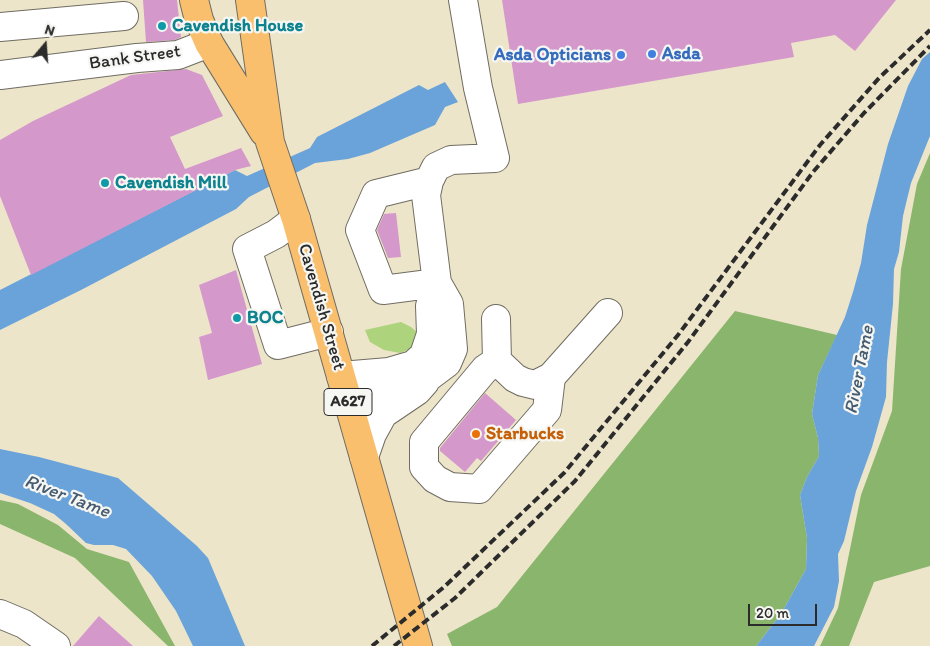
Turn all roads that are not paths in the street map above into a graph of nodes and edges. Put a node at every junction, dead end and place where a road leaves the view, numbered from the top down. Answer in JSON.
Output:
{"nodes":[{"id":1,"x":194,"y":0,"type":"edge"},
{"id":2,"x":250,"y":0,"type":"edge"},
{"id":3,"x":463,"y":0,"type":"edge"},
{"id":4,"x":124,"y":16,"type":"dead end"},
{"id":5,"x":0,"y":27,"type":"edge"},
{"id":6,"x":209,"y":43,"type":"junction"},
{"id":7,"x":257,"y":52,"type":"junction"},
{"id":8,"x":0,"y":75,"type":"edge"},
{"id":9,"x":270,"y":142,"type":"junction"},
{"id":10,"x":429,"y":181,"type":"junction"},
{"id":11,"x":296,"y":219,"type":"junction"},
{"id":12,"x":437,"y":283,"type":"junction"},
{"id":13,"x":608,"y":313,"type":"dead end"},
{"id":14,"x":496,"y":319,"type":"dead end"},
{"id":15,"x":328,"y":332,"type":"junction"},
{"id":16,"x":497,"y":361,"type":"junction"},
{"id":17,"x":551,"y":377,"type":"junction"},
{"id":18,"x":427,"y":378,"type":"junction"},
{"id":19,"x":344,"y":388,"type":"junction"},
{"id":20,"x":364,"y":457,"type":"junction"},
{"id":21,"x":0,"y":614,"type":"edge"},
{"id":22,"x":56,"y":646,"type":"edge"},
{"id":23,"x":418,"y":646,"type":"edge"}],
"edges":[{"from":1,"to":6,"type":"main road","name":"Cavendish Street","number":"A627"},
{"from":2,"to":7,"type":"main road","name":"Cavendish Street","number":"A627"},
{"from":3,"to":10,"type":"street"},
{"from":4,"to":5,"type":"street"},
{"from":6,"to":7,"type":"main road"},
{"from":6,"to":8,"type":"street","name":"Bank Street"},
{"from":6,"to":9,"type":"main road","name":"Cavendish Street","number":"A627"},
{"from":7,"to":9,"type":"main road","name":"Cavendish Street","number":"A627"},
{"from":9,"to":11,"type":"main road","name":"Cavendish Street","number":"A627"},
{"from":10,"to":12,"type":"street"},
{"from":10,"to":12,"type":"street"},
{"from":11,"to":15,"type":"main road","name":"Cavendish Street","number":"A627"},
{"from":11,"to":15,"type":"street"},
{"from":12,"to":18,"type":"street"},
{"from":12,"to":19,"type":"street"},
{"from":13,"to":17,"type":"street"},
{"from":14,"to":16,"type":"street"},
{"from":15,"to":19,"type":"main road","name":"Cavendish Street","number":"A627"},
{"from":16,"to":17,"type":"street"},
{"from":16,"to":17,"type":"street"},
{"from":18,"to":19,"type":"street"},
{"from":18,"to":20,"type":"street"},
{"from":19,"to":20,"type":"main road","name":"Cavendish Street","number":"A627"},
{"from":20,"to":23,"type":"main road","name":"Cavendish Street","number":"A627"},
{"from":21,"to":22,"type":"street"}]}
